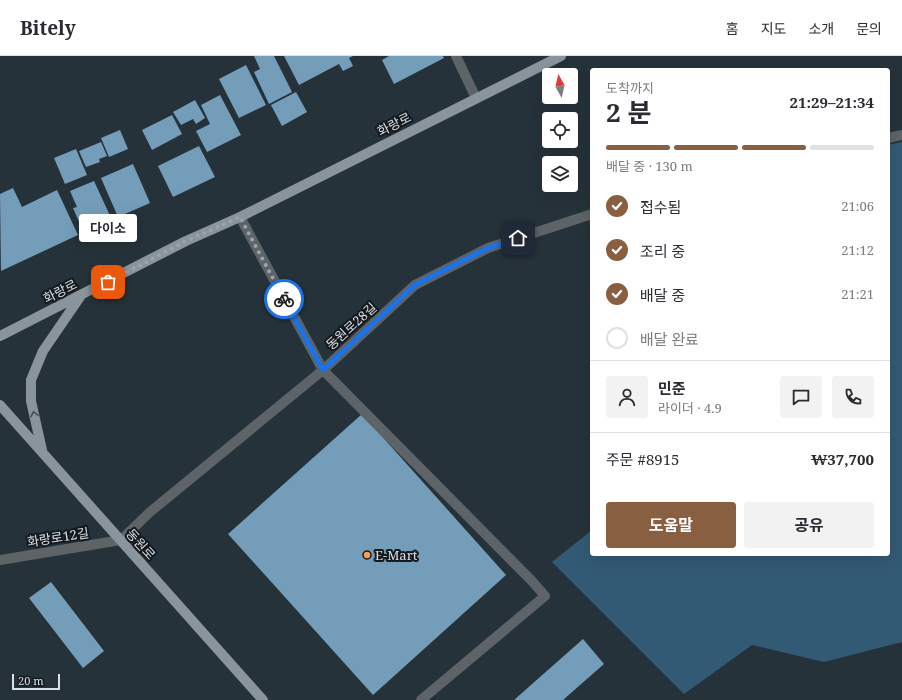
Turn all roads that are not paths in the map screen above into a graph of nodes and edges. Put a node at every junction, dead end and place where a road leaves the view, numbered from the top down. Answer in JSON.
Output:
{"nodes":[{"id":1,"x":456,"y":56,"type":"edge"},
{"id":2,"x":561,"y":56,"type":"edge"},
{"id":3,"x":476,"y":98,"type":"junction"},
{"id":4,"x":902,"y":135,"type":"edge"},
{"id":5,"x":890,"y":138,"type":"edge"},
{"id":6,"x":590,"y":215,"type":"edge"},
{"id":7,"x":240,"y":217,"type":"junction"},
{"id":8,"x":81,"y":296,"type":"junction"},
{"id":9,"x":0,"y":336,"type":"edge"},
{"id":10,"x":323,"y":370,"type":"junction"},
{"id":11,"x":0,"y":405,"type":"edge"},
{"id":12,"x":42,"y":452,"type":"junction"},
{"id":13,"x":121,"y":540,"type":"junction"},
{"id":14,"x":0,"y":560,"type":"edge"},
{"id":15,"x":263,"y":700,"type":"edge"},
{"id":16,"x":421,"y":700,"type":"edge"}],
"edges":[{"from":1,"to":3,"type":"street"},
{"from":2,"to":3,"type":"main road","name":"화랑로"},
{"from":3,"to":7,"type":"main road","name":"화랑로"},
{"from":4,"to":5,"type":"street"},
{"from":6,"to":10,"type":"street","name":"동원로28길"},
{"from":7,"to":8,"type":"main road","name":"화랑로"},
{"from":7,"to":10,"type":"street"},
{"from":8,"to":9,"type":"main road","name":"화랑로"},
{"from":12,"to":8,"type":"main road","one_way":true},
{"from":10,"to":13,"type":"street","name":"동원로28길"},
{"from":10,"to":16,"type":"street"},
{"from":11,"to":12,"type":"main road","name":"동원로"},
{"from":12,"to":13,"type":"main road","name":"동원로"},
{"from":13,"to":14,"type":"street","name":"화랑로12길"},
{"from":13,"to":15,"type":"main road","name":"동원로"}]}
